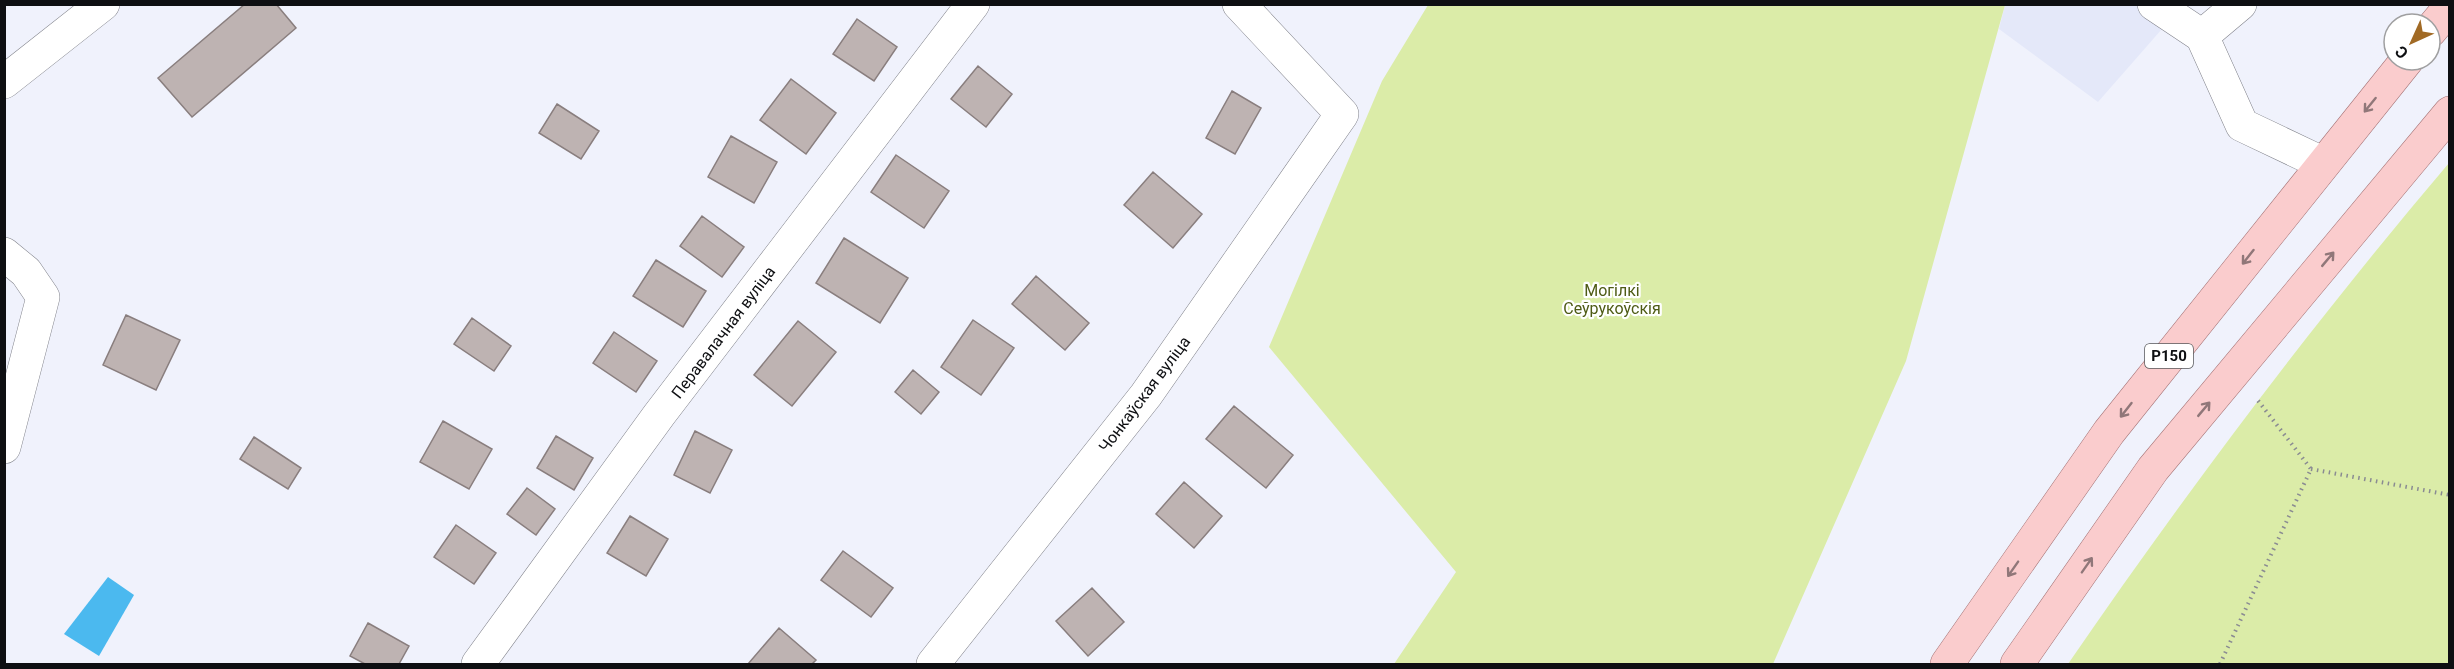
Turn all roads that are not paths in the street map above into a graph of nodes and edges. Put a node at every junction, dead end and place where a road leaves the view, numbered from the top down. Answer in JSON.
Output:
{"nodes":[{"id":1,"x":103,"y":4,"type":"edge"},
{"id":2,"x":973,"y":4,"type":"edge"},
{"id":3,"x":1239,"y":4,"type":"edge"},
{"id":4,"x":2154,"y":4,"type":"edge"},
{"id":5,"x":2241,"y":4,"type":"edge"},
{"id":6,"x":2202,"y":36,"type":"junction"},
{"id":7,"x":2397,"y":72,"type":"edge"},
{"id":8,"x":4,"y":82,"type":"edge"},
{"id":9,"x":2450,"y":113,"type":"edge"},
{"id":10,"x":2322,"y":163,"type":"junction"},
{"id":11,"x":4,"y":254,"type":"edge"},
{"id":12,"x":4,"y":447,"type":"edge"},
{"id":13,"x":478,"y":664,"type":"edge"},
{"id":14,"x":933,"y":664,"type":"edge"},
{"id":15,"x":1947,"y":664,"type":"edge"},
{"id":16,"x":2017,"y":664,"type":"edge"}],
"edges":[{"from":1,"to":8,"type":"street"},
{"from":2,"to":13,"type":"street","name":"Перавалачная вуліца"},
{"from":3,"to":14,"type":"street","name":"Чонкаўская вуліца"},
{"from":4,"to":6,"type":"street"},
{"from":5,"to":6,"type":"street"},
{"from":6,"to":10,"type":"street"},
{"from":7,"to":10,"type":"main road","number":"Р150","one_way":true},
{"from":16,"to":9,"type":"main road","one_way":true},
{"from":10,"to":15,"type":"main road","number":"Р150","one_way":true},
{"from":11,"to":12,"type":"street"}]}
